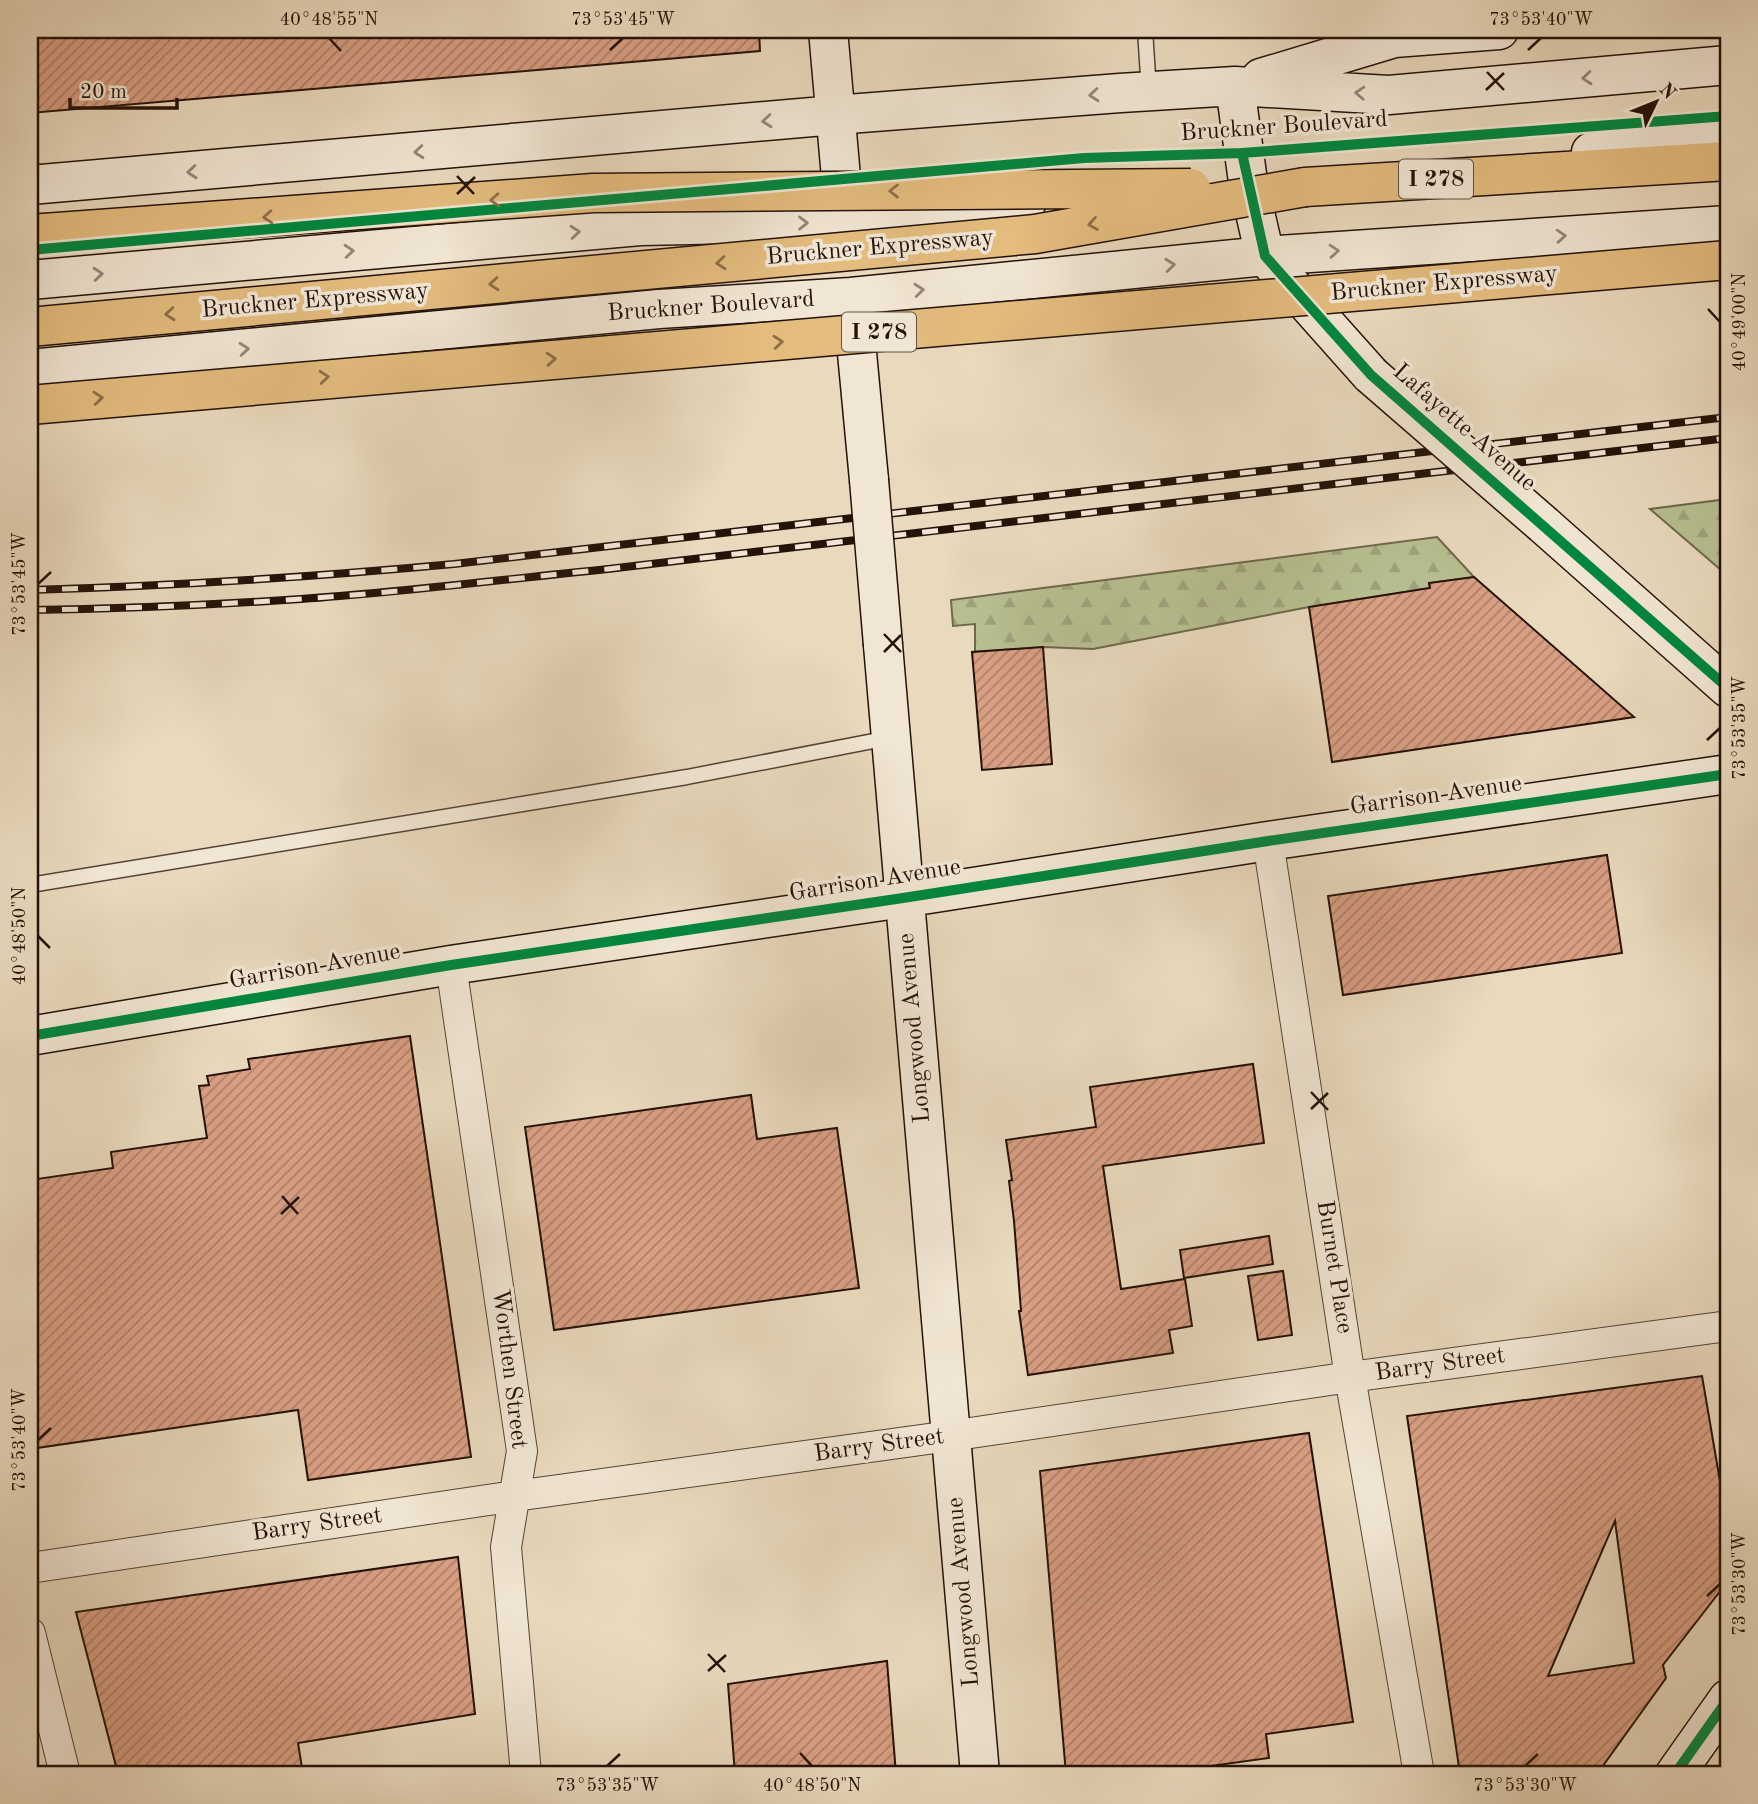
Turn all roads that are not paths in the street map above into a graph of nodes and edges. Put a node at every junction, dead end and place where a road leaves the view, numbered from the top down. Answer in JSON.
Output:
{"nodes":[{"id":1,"x":828,"y":30,"type":"edge"},
{"id":2,"x":1145,"y":30,"type":"edge"},
{"id":3,"x":1499,"y":30,"type":"edge"},
{"id":4,"x":1728,"y":65,"type":"edge"},
{"id":5,"x":1235,"y":86,"type":"junction"},
{"id":6,"x":1149,"y":92,"type":"junction"},
{"id":7,"x":835,"y":115,"type":"junction"},
{"id":8,"x":1728,"y":139,"type":"edge"},
{"id":9,"x":1728,"y":161,"type":"edge"},
{"id":10,"x":1248,"y":182,"type":"junction"},
{"id":11,"x":30,"y":185,"type":"edge"},
{"id":12,"x":1305,"y":187,"type":"junction"},
{"id":13,"x":845,"y":222,"type":"junction"},
{"id":14,"x":1728,"y":225,"type":"edge"},
{"id":15,"x":30,"y":234,"type":"edge"},
{"id":16,"x":1265,"y":256,"type":"junction"},
{"id":17,"x":1728,"y":260,"type":"edge"},
{"id":18,"x":30,"y":280,"type":"edge"},
{"id":19,"x":851,"y":297,"type":"junction"},
{"id":20,"x":30,"y":327,"type":"edge"},
{"id":21,"x":30,"y":369,"type":"edge"},
{"id":22,"x":30,"y":405,"type":"edge"},
{"id":23,"x":1728,"y":688,"type":"edge"},
{"id":24,"x":890,"y":738,"type":"junction"},
{"id":25,"x":1728,"y":774,"type":"edge"},
{"id":26,"x":1268,"y":841,"type":"junction"},
{"id":27,"x":30,"y":885,"type":"edge"},
{"id":28,"x":904,"y":898,"type":"junction"},
{"id":29,"x":451,"y":965,"type":"junction"},
{"id":30,"x":30,"y":1036,"type":"edge"},
{"id":31,"x":1728,"y":1326,"type":"edge"},
{"id":32,"x":1350,"y":1377,"type":"junction"},
{"id":33,"x":950,"y":1436,"type":"junction"},
{"id":34,"x":515,"y":1496,"type":"junction"},
{"id":35,"x":30,"y":1568,"type":"edge"},
{"id":36,"x":30,"y":1634,"type":"edge"},
{"id":37,"x":1728,"y":1699,"type":"edge"},
{"id":38,"x":65,"y":1774,"type":"edge"},
{"id":39,"x":526,"y":1774,"type":"edge"},
{"id":40,"x":980,"y":1774,"type":"edge"},
{"id":41,"x":1419,"y":1774,"type":"edge"},
{"id":42,"x":1675,"y":1774,"type":"edge"}],
"edges":[{"from":1,"to":7,"type":"main road","name":"Longwood Avenue"},
{"from":2,"to":6,"type":"lane"},
{"from":3,"to":5,"type":"main road","name":"Bruckner Boulevard"},
{"from":4,"to":5,"type":"main road","name":"Bruckner Boulevard","one_way":true},
{"from":5,"to":6,"type":"main road","name":"Bruckner Boulevard"},
{"from":5,"to":10,"type":"main road","name":"Lafayette Avenue"},
{"from":6,"to":7,"type":"main road","name":"Bruckner Boulevard","one_way":true},
{"from":7,"to":11,"type":"main road","name":"Bruckner Boulevard","one_way":true},
{"from":7,"to":13,"type":"main road","name":"Longwood Avenue"},
{"from":8,"to":10,"type":"main road","name":"Bruckner Boulevard"},
{"from":9,"to":12,"type":"highway","name":"Bruckner Expressway","number":"I 278"},
{"from":10,"to":13,"type":"main road","name":"Bruckner Boulevard"},
{"from":10,"to":16,"type":"main road","name":"Lafayette Avenue"},
{"from":12,"to":15,"type":"highway","one_way":true,"bridge":true},
{"from":12,"to":20,"type":"highway","name":"Bruckner Expressway","number":"I 278","one_way":true,"bridge":true},
{"from":18,"to":13,"type":"main road","name":"Bruckner Boulevard","one_way":true},
{"from":13,"to":19,"type":"main road","name":"Longwood Avenue"},
{"from":16,"to":14,"type":"main road","name":"Bruckner Boulevard","one_way":true},
{"from":19,"to":16,"type":"main road","name":"Bruckner Boulevard","one_way":true},
{"from":16,"to":23,"type":"main road","name":"Lafayette Avenue","bridge":true},
{"from":22,"to":17,"type":"highway","name":"Bruckner Expressway","number":"I 278","one_way":true,"bridge":true},
{"from":21,"to":19,"type":"main road","name":"Bruckner Boulevard","one_way":true},
{"from":19,"to":24,"type":"main road","name":"Longwood Avenue","bridge":true},
{"from":24,"to":27,"type":"lane"},
{"from":24,"to":28,"type":"main road","name":"Longwood Avenue"},
{"from":25,"to":26,"type":"main road","name":"Garrison Avenue"},
{"from":26,"to":28,"type":"main road","name":"Garrison Avenue"},
{"from":26,"to":32,"type":"street","name":"Burnet Place"},
{"from":28,"to":29,"type":"main road","name":"Garrison Avenue"},
{"from":28,"to":33,"type":"main road","name":"Longwood Avenue"},
{"from":29,"to":30,"type":"main road","name":"Garrison Avenue"},
{"from":29,"to":34,"type":"street","name":"Worthen Street"},
{"from":31,"to":32,"type":"street","name":"Barry Street"},
{"from":32,"to":33,"type":"street","name":"Barry Street"},
{"from":32,"to":41,"type":"street","name":"Burnet Place"},
{"from":33,"to":34,"type":"street","name":"Barry Street"},
{"from":33,"to":40,"type":"main road","name":"Longwood Avenue"},
{"from":34,"to":35,"type":"street","name":"Barry Street"},
{"from":34,"to":39,"type":"street","name":"Worthen Street"},
{"from":36,"to":38,"type":"street"},
{"from":37,"to":42,"type":"main road"}]}
